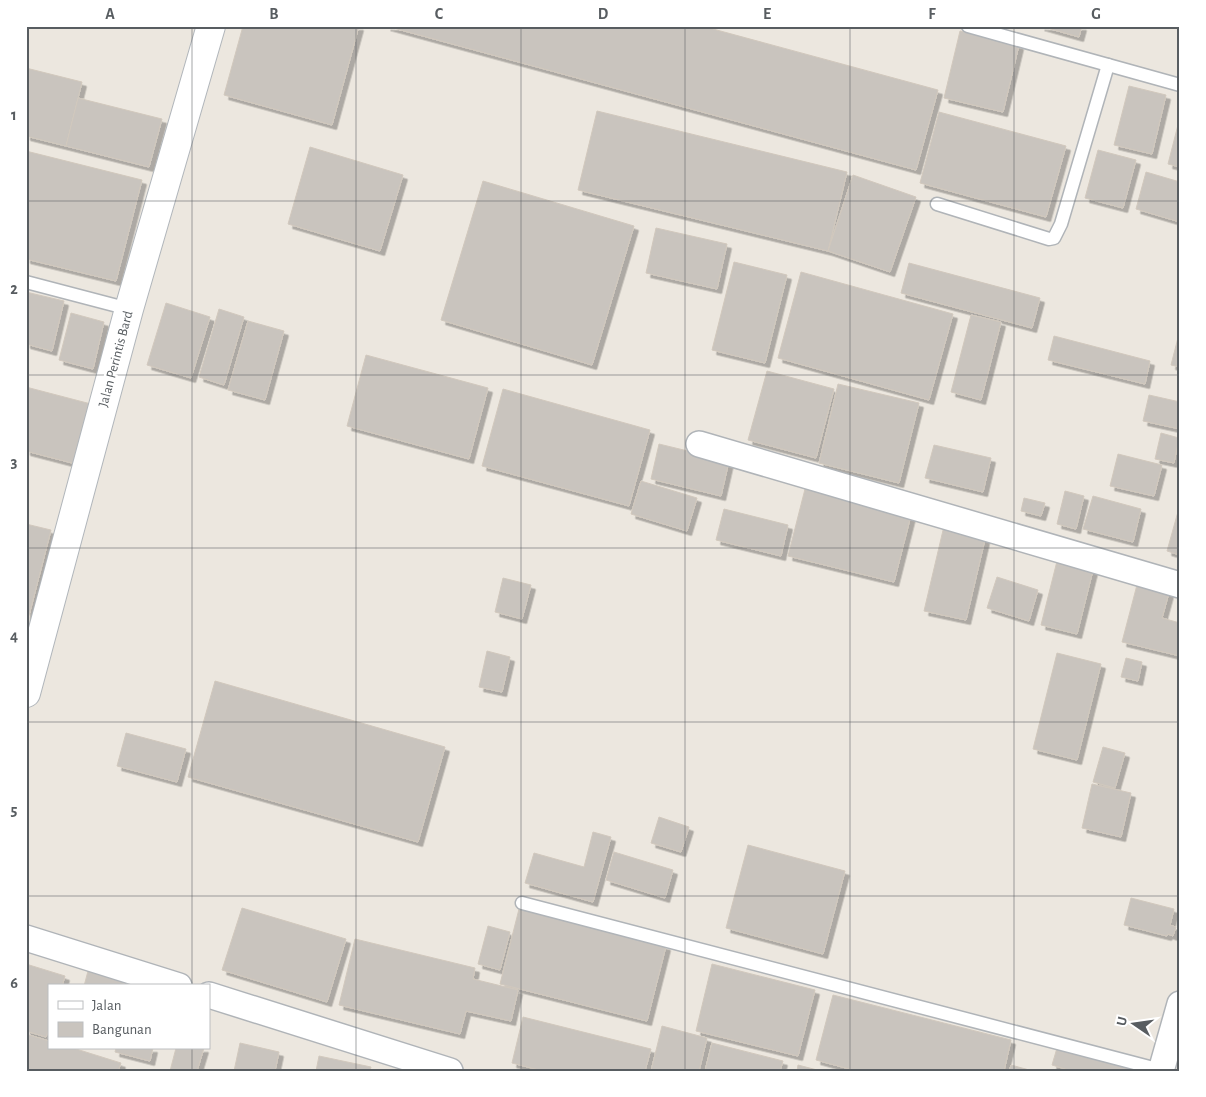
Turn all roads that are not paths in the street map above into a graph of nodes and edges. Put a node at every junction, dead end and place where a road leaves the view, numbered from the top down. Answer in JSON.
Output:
{"nodes":[{"id":1,"x":212,"y":26,"type":"edge"},
{"id":2,"x":968,"y":26,"type":"edge"},
{"id":3,"x":1108,"y":65,"type":"junction"},
{"id":4,"x":1180,"y":85,"type":"edge"},
{"id":5,"x":937,"y":204,"type":"dead end"},
{"id":6,"x":26,"y":282,"type":"edge"},
{"id":7,"x":129,"y":309,"type":"junction"},
{"id":8,"x":699,"y":444,"type":"dead end"},
{"id":9,"x":1180,"y":585,"type":"edge"},
{"id":10,"x":26,"y":693,"type":"edge"},
{"id":11,"x":522,"y":904,"type":"dead end"},
{"id":12,"x":26,"y":938,"type":"edge"},
{"id":13,"x":174,"y":984,"type":"edge"},
{"id":14,"x":210,"y":995,"type":"edge"},
{"id":15,"x":1180,"y":1004,"type":"edge"},
{"id":16,"x":1161,"y":1070,"type":"edge"},
{"id":17,"x":450,"y":1071,"type":"edge"}],
"edges":[{"from":1,"to":7,"type":"street","name":"Jalan Perintis Bard"},
{"from":2,"to":3,"type":"lane"},
{"from":3,"to":4,"type":"lane"},
{"from":3,"to":5,"type":"lane"},
{"from":6,"to":7,"type":"lane"},
{"from":7,"to":10,"type":"street","name":"Jalan Perintis Bard"},
{"from":8,"to":9,"type":"street"},
{"from":11,"to":16,"type":"lane"},
{"from":12,"to":13,"type":"street"},
{"from":14,"to":17,"type":"street"},
{"from":15,"to":16,"type":"street"}]}
